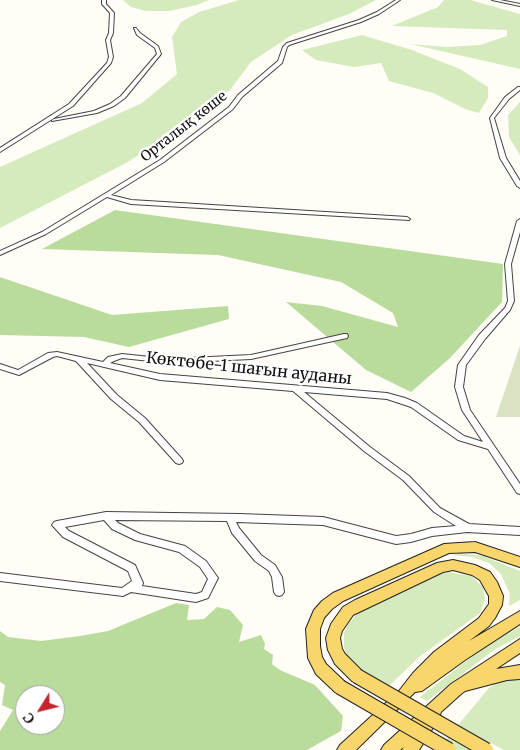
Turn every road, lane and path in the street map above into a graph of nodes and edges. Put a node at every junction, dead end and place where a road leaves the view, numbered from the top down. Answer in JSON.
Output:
{"nodes":[{"id":1,"x":104,"y":0,"type":"edge"},
{"id":2,"x":398,"y":0,"type":"edge"},
{"id":3,"x":494,"y":0,"type":"edge"},
{"id":4,"x":520,"y":5,"type":"edge"},
{"id":5,"x":135,"y":29,"type":"dead end"},
{"id":6,"x":520,"y":88,"type":"edge"},
{"id":7,"x":45,"y":122,"type":"junction"},
{"id":8,"x":0,"y":150,"type":"edge"},
{"id":9,"x":520,"y":186,"type":"edge"},
{"id":10,"x":106,"y":195,"type":"junction"},
{"id":11,"x":407,"y":219,"type":"dead end"},
{"id":12,"x":520,"y":221,"type":"edge"},
{"id":13,"x":0,"y":253,"type":"edge"},
{"id":14,"x":344,"y":336,"type":"dead end"},
{"id":15,"x":79,"y":359,"type":"junction"},
{"id":16,"x":104,"y":364,"type":"junction"},
{"id":17,"x":0,"y":366,"type":"edge"},
{"id":18,"x":294,"y":387,"type":"junction"},
{"id":19,"x":490,"y":448,"type":"junction"},
{"id":20,"x":179,"y":461,"type":"dead end"},
{"id":21,"x":520,"y":491,"type":"edge"},
{"id":22,"x":106,"y":516,"type":"junction"},
{"id":23,"x":230,"y":518,"type":"junction"},
{"id":24,"x":467,"y":528,"type":"junction"},
{"id":25,"x":520,"y":531,"type":"edge"},
{"id":26,"x":520,"y":562,"type":"edge"},
{"id":27,"x":0,"y":577,"type":"edge"},
{"id":28,"x":129,"y":588,"type":"junction"},
{"id":29,"x":279,"y":592,"type":"dead end"},
{"id":30,"x":520,"y":617,"type":"edge"},
{"id":31,"x":520,"y":645,"type":"edge"},
{"id":32,"x":520,"y":672,"type":"edge"},
{"id":33,"x":456,"y":689,"type":"junction"},
{"id":34,"x":405,"y":694,"type":"junction"},
{"id":35,"x":443,"y":700,"type":"junction"},
{"id":36,"x":345,"y":750,"type":"edge"},
{"id":37,"x":389,"y":750,"type":"edge"},
{"id":38,"x":410,"y":750,"type":"edge"},
{"id":39,"x":449,"y":750,"type":"edge"},
{"id":40,"x":486,"y":750,"type":"edge"}],
"edges":[{"from":1,"to":7,"type":"street"},
{"from":2,"to":10,"type":"street","name":"Орталық көше"},
{"from":3,"to":4,"type":"street"},
{"from":5,"to":7,"type":"street"},
{"from":6,"to":9,"type":"street"},
{"from":7,"to":8,"type":"street"},
{"from":10,"to":11,"type":"street"},
{"from":10,"to":13,"type":"street","name":"Орталық көше"},
{"from":12,"to":19,"type":"street"},
{"from":14,"to":16,"type":"street"},
{"from":15,"to":16,"type":"street","name":"Көктөбе-1 шағын ауданы"},
{"from":15,"to":17,"type":"street","name":"Көктөбе-1 шағын ауданы"},
{"from":15,"to":20,"type":"street"},
{"from":16,"to":18,"type":"street","name":"Көктөбе-1 шағын ауданы"},
{"from":18,"to":19,"type":"street","name":"Көктөбе-1 шағын ауданы"},
{"from":18,"to":24,"type":"street"},
{"from":19,"to":21,"type":"street"},
{"from":22,"to":23,"type":"street"},
{"from":22,"to":28,"type":"street"},
{"from":22,"to":28,"type":"street"},
{"from":23,"to":24,"type":"street"},
{"from":23,"to":29,"type":"street"},
{"from":24,"to":25,"type":"street"},
{"from":26,"to":39,"type":"main road","bridge":true},
{"from":27,"to":28,"type":"street"},
{"from":30,"to":34,"type":"main road"},
{"from":31,"to":33,"type":"main road"},
{"from":32,"to":33,"type":"main road"},
{"from":33,"to":35,"type":"main road"},
{"from":34,"to":36,"type":"main road"},
{"from":34,"to":40,"type":"main road","bridge":true},
{"from":35,"to":37,"type":"main road"},
{"from":35,"to":38,"type":"main road"}]}
